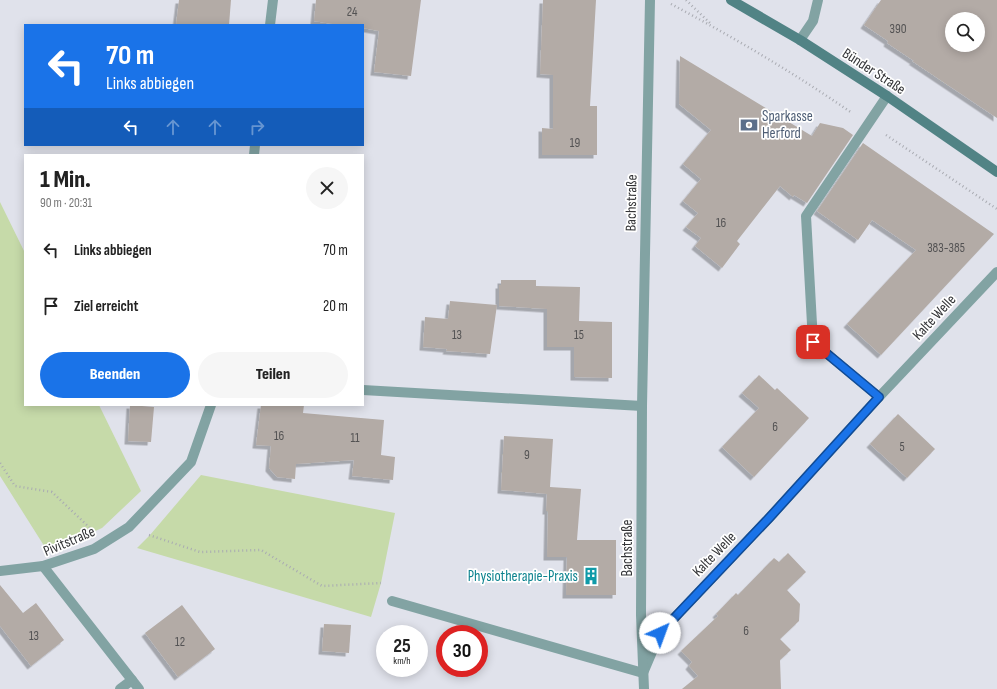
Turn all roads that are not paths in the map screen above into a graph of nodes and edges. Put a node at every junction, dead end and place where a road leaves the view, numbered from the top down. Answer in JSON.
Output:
{"nodes":[{"id":1,"x":273,"y":0,"type":"edge"},
{"id":2,"x":650,"y":0,"type":"edge"},
{"id":3,"x":731,"y":0,"type":"edge"},
{"id":4,"x":818,"y":0,"type":"edge"},
{"id":5,"x":270,"y":24,"type":"edge"},
{"id":6,"x":800,"y":40,"type":"junction"},
{"id":7,"x":887,"y":96,"type":"junction"},
{"id":8,"x":997,"y":172,"type":"edge"},
{"id":9,"x":997,"y":272,"type":"edge"},
{"id":10,"x":364,"y":390,"type":"edge"},
{"id":11,"x":879,"y":397,"type":"junction"},
{"id":12,"x":211,"y":406,"type":"edge"},
{"id":13,"x":642,"y":406,"type":"junction"},
{"id":14,"x":43,"y":566,"type":"junction"},
{"id":15,"x":0,"y":571,"type":"edge"},
{"id":16,"x":392,"y":601,"type":"road end"},
{"id":17,"x":643,"y":673,"type":"junction"},
{"id":18,"x":132,"y":680,"type":"junction"},
{"id":19,"x":120,"y":689,"type":"edge"},
{"id":20,"x":139,"y":689,"type":"edge"},
{"id":21,"x":644,"y":689,"type":"edge"}],
"edges":[{"from":1,"to":5,"type":"street"},
{"from":2,"to":13,"type":"street","name":"Bachstraße"},
{"from":3,"to":6,"type":"main road","name":"Bünder Straße"},
{"from":4,"to":6,"type":"street"},
{"from":6,"to":7,"type":"main road","name":"Bünder Straße"},
{"from":7,"to":8,"type":"main road","name":"Bünder Straße"},
{"from":7,"to":11,"type":"street"},
{"from":9,"to":11,"type":"street","name":"Kalte Welle"},
{"from":10,"to":13,"type":"street"},
{"from":11,"to":17,"type":"street","name":"Kalte Welle"},
{"from":12,"to":14,"type":"street","name":"Pivitstraße"},
{"from":13,"to":17,"type":"street","name":"Bachstraße"},
{"from":14,"to":15,"type":"street"},
{"from":14,"to":18,"type":"street","name":"Pivitstraße"},
{"from":16,"to":17,"type":"street"},
{"from":17,"to":21,"type":"street","name":"Bachstraße"},
{"from":18,"to":19,"type":"street"},
{"from":18,"to":20,"type":"street","name":"Pivitstraße"}]}
